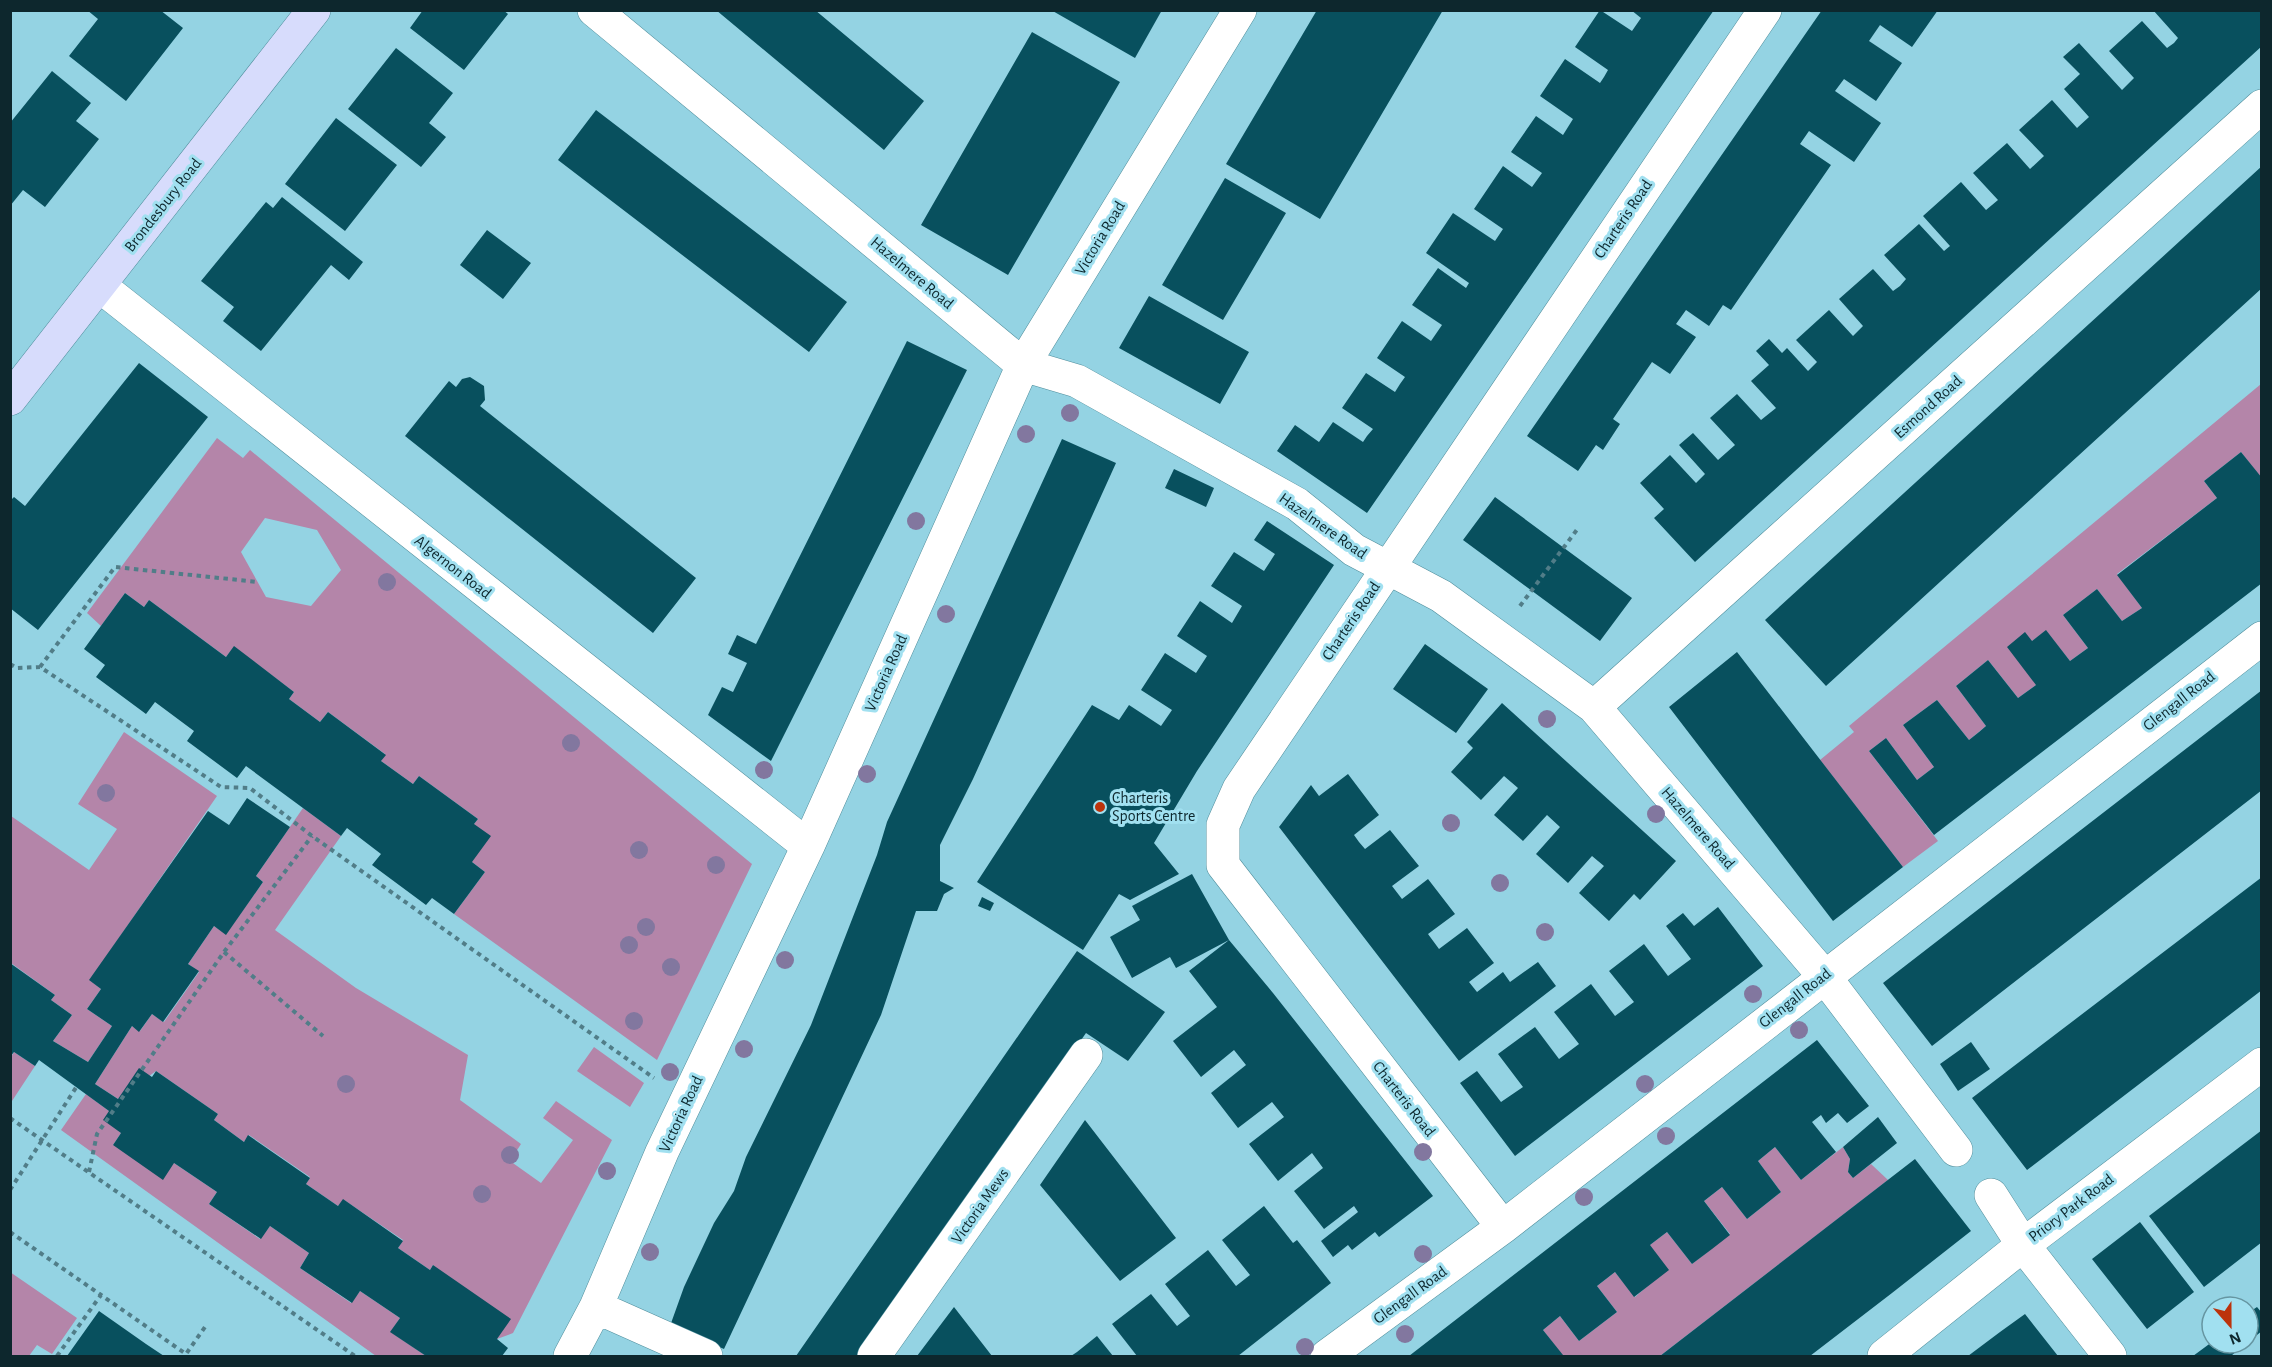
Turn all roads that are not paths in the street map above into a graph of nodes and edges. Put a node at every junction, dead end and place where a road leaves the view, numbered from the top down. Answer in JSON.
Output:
{"nodes":[{"id":1,"x":314,"y":10,"type":"edge"},
{"id":2,"x":594,"y":10,"type":"edge"},
{"id":3,"x":1240,"y":10,"type":"edge"},
{"id":4,"x":1765,"y":10,"type":"edge"},
{"id":5,"x":2262,"y":106,"type":"edge"},
{"id":6,"x":100,"y":286,"type":"junction"},
{"id":7,"x":1023,"y":365,"type":"junction"},
{"id":8,"x":10,"y":399,"type":"edge"},
{"id":9,"x":1387,"y":567,"type":"junction"},
{"id":10,"x":2262,"y":638,"type":"edge"},
{"id":11,"x":1594,"y":707,"type":"junction"},
{"id":12,"x":808,"y":846,"type":"junction"},
{"id":13,"x":1824,"y":976,"type":"junction"},
{"id":14,"x":1086,"y":1055,"type":"dead end"},
{"id":15,"x":2262,"y":1064,"type":"edge"},
{"id":16,"x":1956,"y":1150,"type":"dead end"},
{"id":17,"x":1991,"y":1195,"type":"dead end"},
{"id":18,"x":1503,"y":1227,"type":"junction"},
{"id":19,"x":2023,"y":1245,"type":"junction"},
{"id":20,"x":596,"y":1307,"type":"junction"},
{"id":21,"x":570,"y":1356,"type":"edge"},
{"id":22,"x":706,"y":1356,"type":"edge"},
{"id":23,"x":874,"y":1356,"type":"edge"},
{"id":24,"x":1327,"y":1356,"type":"edge"},
{"id":25,"x":1884,"y":1356,"type":"edge"},
{"id":26,"x":2110,"y":1356,"type":"edge"}],
"edges":[{"from":1,"to":6,"type":"main road","name":"Brondesbury Road"},
{"from":2,"to":7,"type":"street","name":"Hazelmere Road"},
{"from":3,"to":7,"type":"street","name":"Victoria Road"},
{"from":4,"to":9,"type":"street","name":"Charteris Road"},
{"from":5,"to":11,"type":"street","name":"Esmond Road"},
{"from":6,"to":8,"type":"main road","name":"Brondesbury Road"},
{"from":6,"to":12,"type":"street","name":"Algernon Road"},
{"from":7,"to":9,"type":"street","name":"Hazelmere Road"},
{"from":7,"to":12,"type":"street","name":"Victoria Road"},
{"from":9,"to":11,"type":"street","name":"Hazelmere Road"},
{"from":9,"to":18,"type":"street","name":"Charteris Road"},
{"from":10,"to":13,"type":"street","name":"Glengall Road"},
{"from":11,"to":13,"type":"street","name":"Hazelmere Road"},
{"from":12,"to":20,"type":"street","name":"Victoria Road"},
{"from":13,"to":16,"type":"street","name":"Hazelmere Road"},
{"from":13,"to":18,"type":"street","name":"Glengall Road"},
{"from":14,"to":23,"type":"street","name":"Victoria Mews"},
{"from":15,"to":19,"type":"street","name":"Priory Park Road"},
{"from":17,"to":19,"type":"street"},
{"from":18,"to":24,"type":"street","name":"Glengall Road"},
{"from":19,"to":25,"type":"street","name":"Priory Park Road"},
{"from":19,"to":26,"type":"street"},
{"from":20,"to":21,"type":"street","name":"Victoria Road"},
{"from":20,"to":22,"type":"street"}]}
